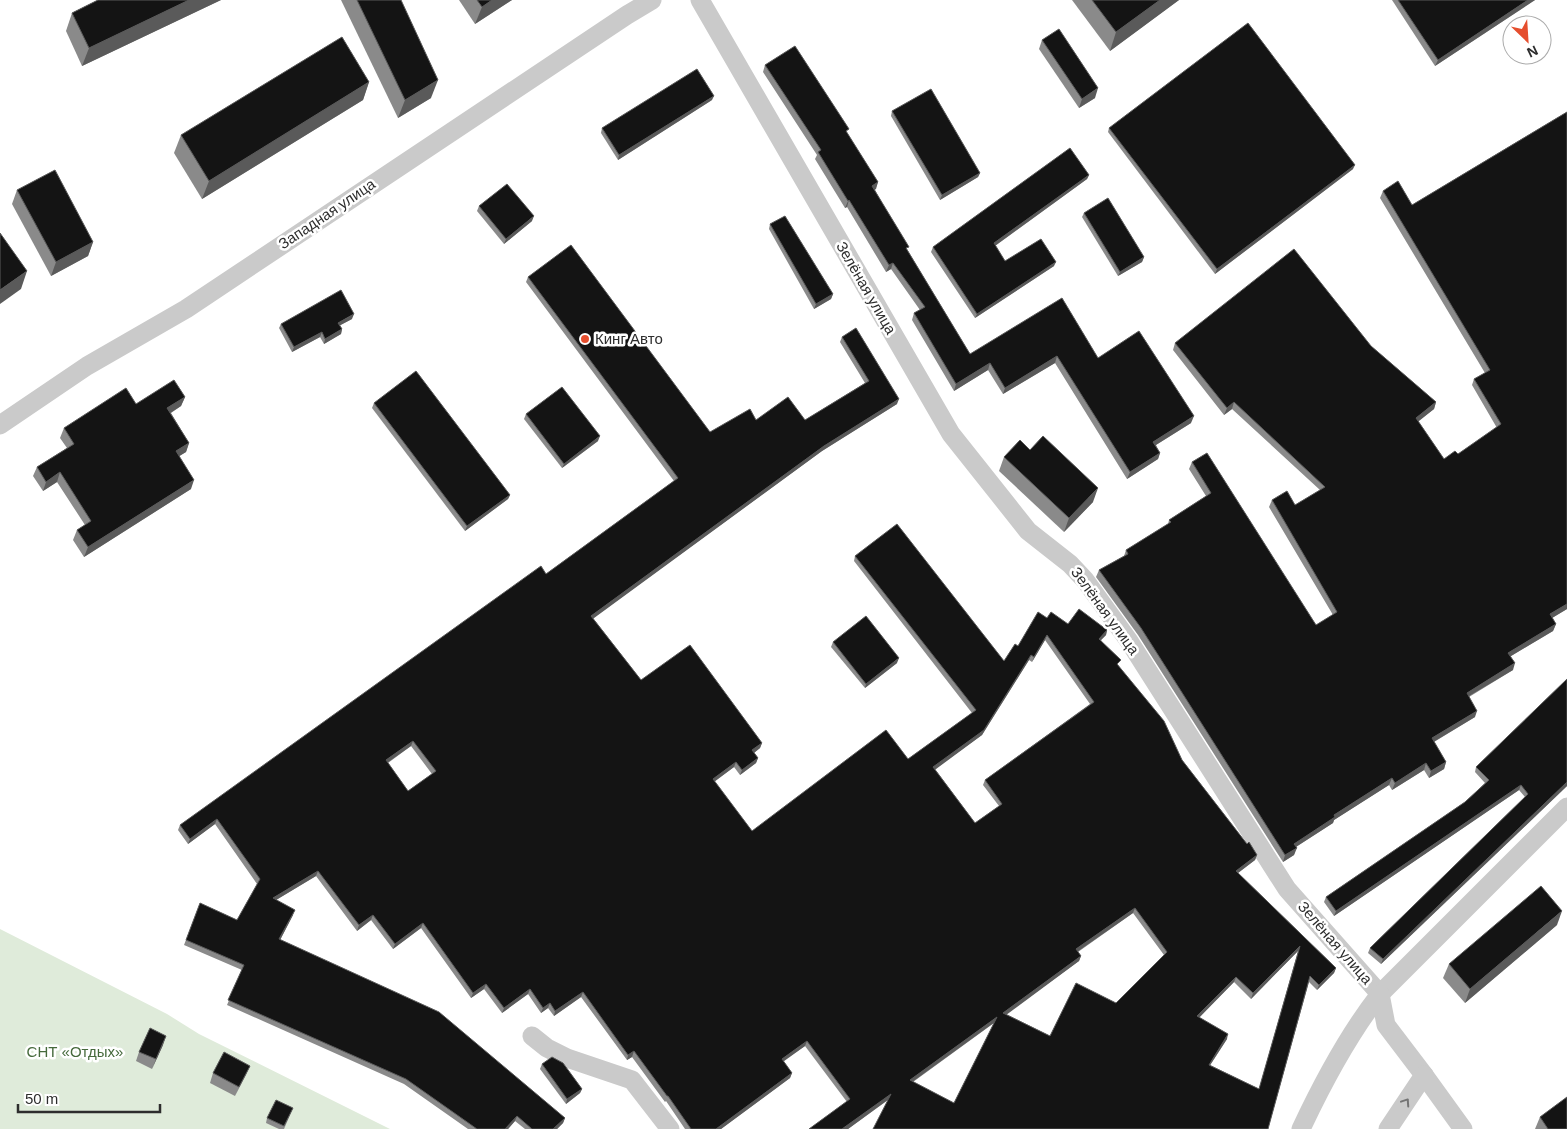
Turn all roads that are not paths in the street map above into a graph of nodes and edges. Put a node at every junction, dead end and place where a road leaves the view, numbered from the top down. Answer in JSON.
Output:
{"nodes":[{"id":1,"x":652,"y":0,"type":"edge"},
{"id":2,"x":700,"y":0,"type":"edge"},
{"id":3,"x":0,"y":425,"type":"edge"},
{"id":4,"x":1567,"y":807,"type":"edge"},
{"id":5,"x":1380,"y":994,"type":"junction"},
{"id":6,"x":532,"y":1036,"type":"dead end"},
{"id":7,"x":1424,"y":1075,"type":"junction"},
{"id":8,"x":670,"y":1129,"type":"edge"},
{"id":9,"x":1300,"y":1129,"type":"edge"},
{"id":10,"x":1388,"y":1129,"type":"edge"},
{"id":11,"x":1463,"y":1129,"type":"edge"}],
"edges":[{"from":1,"to":3,"type":"street","name":"Западная улица"},
{"from":2,"to":5,"type":"street","name":"Зелёная улица"},
{"from":4,"to":5,"type":"street","name":"Зелёная улица"},
{"from":5,"to":7,"type":"street"},
{"from":5,"to":9,"type":"street"},
{"from":6,"to":8,"type":"street"},
{"from":10,"to":7,"type":"street","one_way":true},
{"from":7,"to":11,"type":"street"}]}
